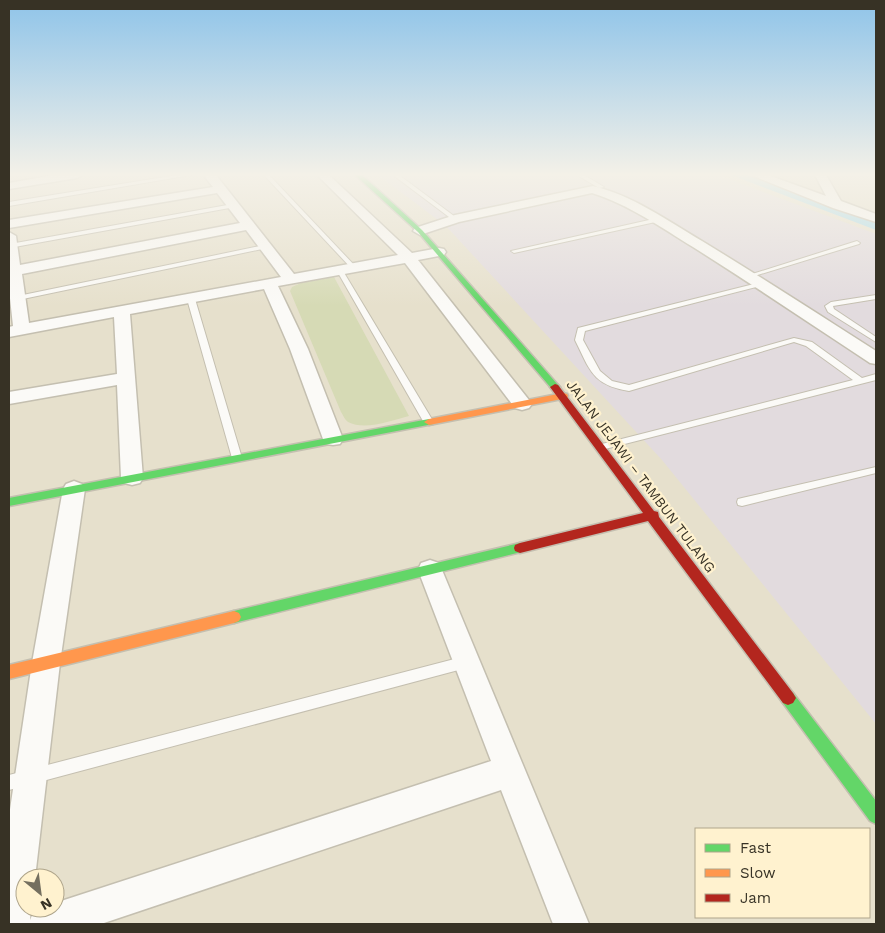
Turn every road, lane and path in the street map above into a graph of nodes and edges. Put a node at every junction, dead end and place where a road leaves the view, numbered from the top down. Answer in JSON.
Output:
{"nodes":[{"id":1,"x":41,"y":219,"type":"edge"},
{"id":2,"x":153,"y":219,"type":"edge"},
{"id":3,"x":242,"y":219,"type":"edge"},
{"id":4,"x":304,"y":219,"type":"edge"},
{"id":5,"x":368,"y":219,"type":"edge"},
{"id":6,"x":406,"y":219,"type":"edge"},
{"id":7,"x":456,"y":219,"type":"edge"},
{"id":8,"x":655,"y":219,"type":"edge"},
{"id":9,"x":658,"y":220,"type":"junction"},
{"id":10,"x":9,"y":224,"type":"edge"},
{"id":11,"x":248,"y":226,"type":"junction"},
{"id":12,"x":420,"y":231,"type":"junction"},
{"id":13,"x":10,"y":241,"type":"edge"},
{"id":14,"x":857,"y":243,"type":"dead end"},
{"id":15,"x":265,"y":247,"type":"junction"},
{"id":16,"x":514,"y":251,"type":"dead end"},
{"id":17,"x":439,"y":252,"type":"junction"},
{"id":18,"x":408,"y":257,"type":"junction"},
{"id":19,"x":347,"y":269,"type":"junction"},
{"id":20,"x":14,"y":271,"type":"junction"},
{"id":21,"x":749,"y":276,"type":"junction"},
{"id":22,"x":291,"y":280,"type":"junction"},
{"id":23,"x":269,"y":284,"type":"junction"},
{"id":24,"x":762,"y":284,"type":"junction"},
{"id":25,"x":876,"y":297,"type":"edge"},
{"id":26,"x":18,"y":298,"type":"junction"},
{"id":27,"x":191,"y":299,"type":"junction"},
{"id":28,"x":122,"y":312,"type":"junction"},
{"id":29,"x":15,"y":331,"type":"edge"},
{"id":30,"x":876,"y":340,"type":"edge"},
{"id":31,"x":876,"y":346,"type":"edge"},
{"id":32,"x":861,"y":349,"type":"junction"},
{"id":33,"x":876,"y":359,"type":"edge"},
{"id":34,"x":876,"y":377,"type":"edge"},
{"id":35,"x":127,"y":378,"type":"junction"},
{"id":36,"x":860,"y":381,"type":"junction"},
{"id":37,"x":563,"y":396,"type":"junction"},
{"id":38,"x":9,"y":398,"type":"edge"},
{"id":39,"x":522,"y":404,"type":"junction"},
{"id":40,"x":428,"y":421,"type":"junction"},
{"id":41,"x":333,"y":439,"type":"junction"},
{"id":42,"x":601,"y":447,"type":"junction"},
{"id":43,"x":237,"y":458,"type":"junction"},
{"id":44,"x":876,"y":470,"type":"edge"},
{"id":45,"x":132,"y":478,"type":"junction"},
{"id":46,"x":74,"y":489,"type":"junction"},
{"id":47,"x":9,"y":502,"type":"edge"},
{"id":48,"x":742,"y":502,"type":"dead end"},
{"id":49,"x":654,"y":515,"type":"junction"},
{"id":50,"x":430,"y":570,"type":"junction"},
{"id":51,"x":467,"y":662,"type":"junction"},
{"id":52,"x":46,"y":663,"type":"junction"},
{"id":53,"x":9,"y":672,"type":"edge"},
{"id":54,"x":510,"y":771,"type":"junction"},
{"id":55,"x":19,"y":780,"type":"edge"},
{"id":56,"x":876,"y":815,"type":"edge"},
{"id":57,"x":11,"y":924,"type":"edge"},
{"id":58,"x":47,"y":924,"type":"edge"},
{"id":59,"x":571,"y":924,"type":"edge"}],
"edges":[{"from":1,"to":10,"type":"street"},
{"from":2,"to":13,"type":"lane"},
{"from":3,"to":11,"type":"street"},
{"from":4,"to":19,"type":"lane"},
{"from":5,"to":18,"type":"street"},
{"from":6,"to":12,"type":"street","name":"JALAN JEJAWI – TAMBUN TULANG"},
{"from":7,"to":12,"type":"street"},
{"from":8,"to":9,"type":"street"},
{"from":9,"to":16,"type":"lane"},
{"from":9,"to":21,"type":"street"},
{"from":11,"to":15,"type":"street"},
{"from":11,"to":20,"type":"street"},
{"from":12,"to":17,"type":"street","name":"JALAN JEJAWI – TAMBUN TULANG"},
{"from":13,"to":20,"type":"street"},
{"from":14,"to":21,"type":"lane"},
{"from":15,"to":22,"type":"street"},
{"from":15,"to":26,"type":"lane"},
{"from":17,"to":18,"type":"street"},
{"from":17,"to":37,"type":"street","name":"JALAN JEJAWI – TAMBUN TULANG"},
{"from":18,"to":19,"type":"street"},
{"from":18,"to":39,"type":"street"},
{"from":19,"to":22,"type":"street"},
{"from":19,"to":40,"type":"lane"},
{"from":20,"to":26,"type":"street"},
{"from":21,"to":24,"type":"street"},
{"from":22,"to":23,"type":"street"},
{"from":23,"to":27,"type":"street"},
{"from":23,"to":41,"type":"street"},
{"from":24,"to":32,"type":"street"},
{"from":24,"to":36,"type":"lane"},
{"from":25,"to":30,"type":"lane"},
{"from":26,"to":29,"type":"street"},
{"from":27,"to":28,"type":"street"},
{"from":27,"to":43,"type":"lane"},
{"from":28,"to":29,"type":"street"},
{"from":28,"to":35,"type":"street"},
{"from":31,"to":32,"type":"lane"},
{"from":32,"to":33,"type":"street"},
{"from":34,"to":36,"type":"lane"},
{"from":35,"to":38,"type":"street"},
{"from":35,"to":45,"type":"street"},
{"from":36,"to":42,"type":"lane"},
{"from":37,"to":39,"type":"street"},
{"from":37,"to":42,"type":"street","name":"JALAN JEJAWI – TAMBUN TULANG"},
{"from":39,"to":40,"type":"street"},
{"from":40,"to":41,"type":"street"},
{"from":41,"to":43,"type":"street"},
{"from":42,"to":49,"type":"street","name":"JALAN JEJAWI – TAMBUN TULANG"},
{"from":43,"to":45,"type":"street"},
{"from":44,"to":48,"type":"lane"},
{"from":45,"to":46,"type":"street"},
{"from":46,"to":47,"type":"street"},
{"from":46,"to":52,"type":"street"},
{"from":49,"to":50,"type":"street"},
{"from":49,"to":56,"type":"street","name":"JALAN JEJAWI – TAMBUN TULANG"},
{"from":50,"to":51,"type":"street"},
{"from":50,"to":52,"type":"street"},
{"from":51,"to":54,"type":"street"},
{"from":51,"to":55,"type":"lane"},
{"from":52,"to":53,"type":"street"},
{"from":52,"to":55,"type":"street"},
{"from":54,"to":58,"type":"street"},
{"from":54,"to":59,"type":"street"},
{"from":55,"to":57,"type":"street"}]}
